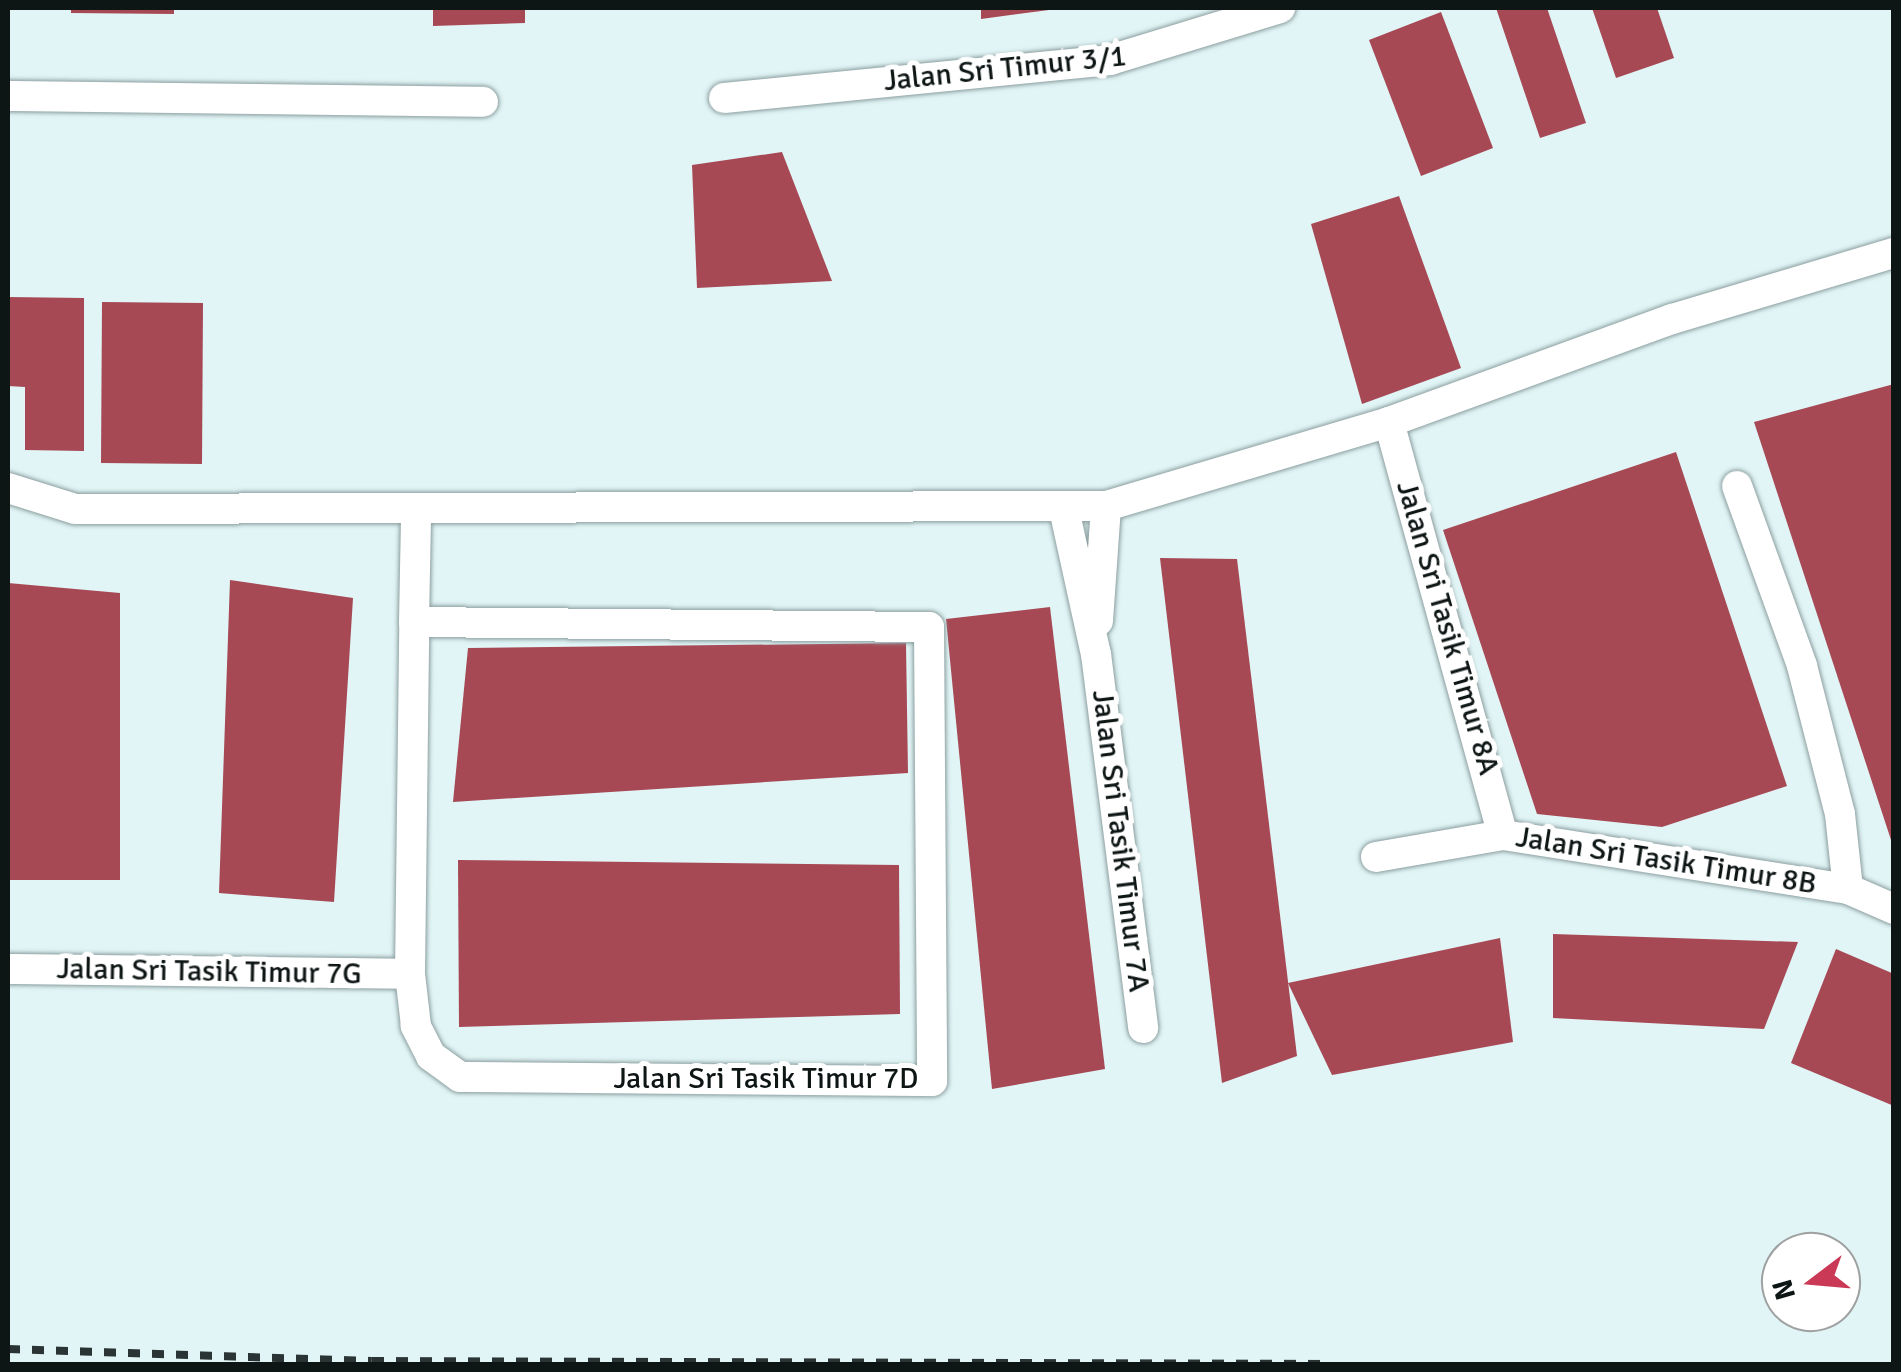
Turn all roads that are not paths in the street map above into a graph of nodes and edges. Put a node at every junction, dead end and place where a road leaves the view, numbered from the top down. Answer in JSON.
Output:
{"nodes":[{"id":1,"x":1280,"y":8,"type":"edge"},
{"id":2,"x":8,"y":96,"type":"edge"},
{"id":3,"x":724,"y":98,"type":"dead end"},
{"id":4,"x":483,"y":102,"type":"dead end"},
{"id":5,"x":1894,"y":253,"type":"edge"},
{"id":6,"x":1389,"y":422,"type":"junction"},
{"id":7,"x":1737,"y":486,"type":"dead end"},
{"id":8,"x":8,"y":488,"type":"edge"},
{"id":9,"x":1106,"y":506,"type":"junction"},
{"id":10,"x":1064,"y":509,"type":"junction"},
{"id":11,"x":416,"y":513,"type":"junction"},
{"id":12,"x":414,"y":622,"type":"junction"},
{"id":13,"x":1096,"y":654,"type":"junction"},
{"id":14,"x":1503,"y":835,"type":"junction"},
{"id":15,"x":1376,"y":857,"type":"dead end"},
{"id":16,"x":1848,"y":889,"type":"junction"},
{"id":17,"x":1894,"y":909,"type":"edge"},
{"id":18,"x":8,"y":970,"type":"edge"},
{"id":19,"x":410,"y":974,"type":"junction"},
{"id":20,"x":1143,"y":1028,"type":"dead end"}],
"edges":[{"from":1,"to":3,"type":"street","name":"Jalan Sri Timur 3/1"},
{"from":2,"to":4,"type":"street"},
{"from":5,"to":6,"type":"street"},
{"from":6,"to":9,"type":"street"},
{"from":6,"to":14,"type":"street","name":"Jalan Sri Tasik Timur 8A"},
{"from":7,"to":16,"type":"street"},
{"from":8,"to":11,"type":"street"},
{"from":9,"to":10,"type":"street"},
{"from":9,"to":13,"type":"street"},
{"from":10,"to":11,"type":"street"},
{"from":10,"to":13,"type":"street"},
{"from":11,"to":12,"type":"street"},
{"from":12,"to":19,"type":"street"},
{"from":12,"to":19,"type":"street","name":"Jalan Sri Tasik Timur 7D"},
{"from":13,"to":20,"type":"street","name":"Jalan Sri Tasik Timur 7A"},
{"from":14,"to":15,"type":"street","name":"Jalan Sri Tasik Timur 8B"},
{"from":14,"to":16,"type":"street","name":"Jalan Sri Tasik Timur 8B"},
{"from":16,"to":17,"type":"street","name":"Jalan Sri Tasik Timur 8B"},
{"from":18,"to":19,"type":"street","name":"Jalan Sri Tasik Timur 7G"}]}
